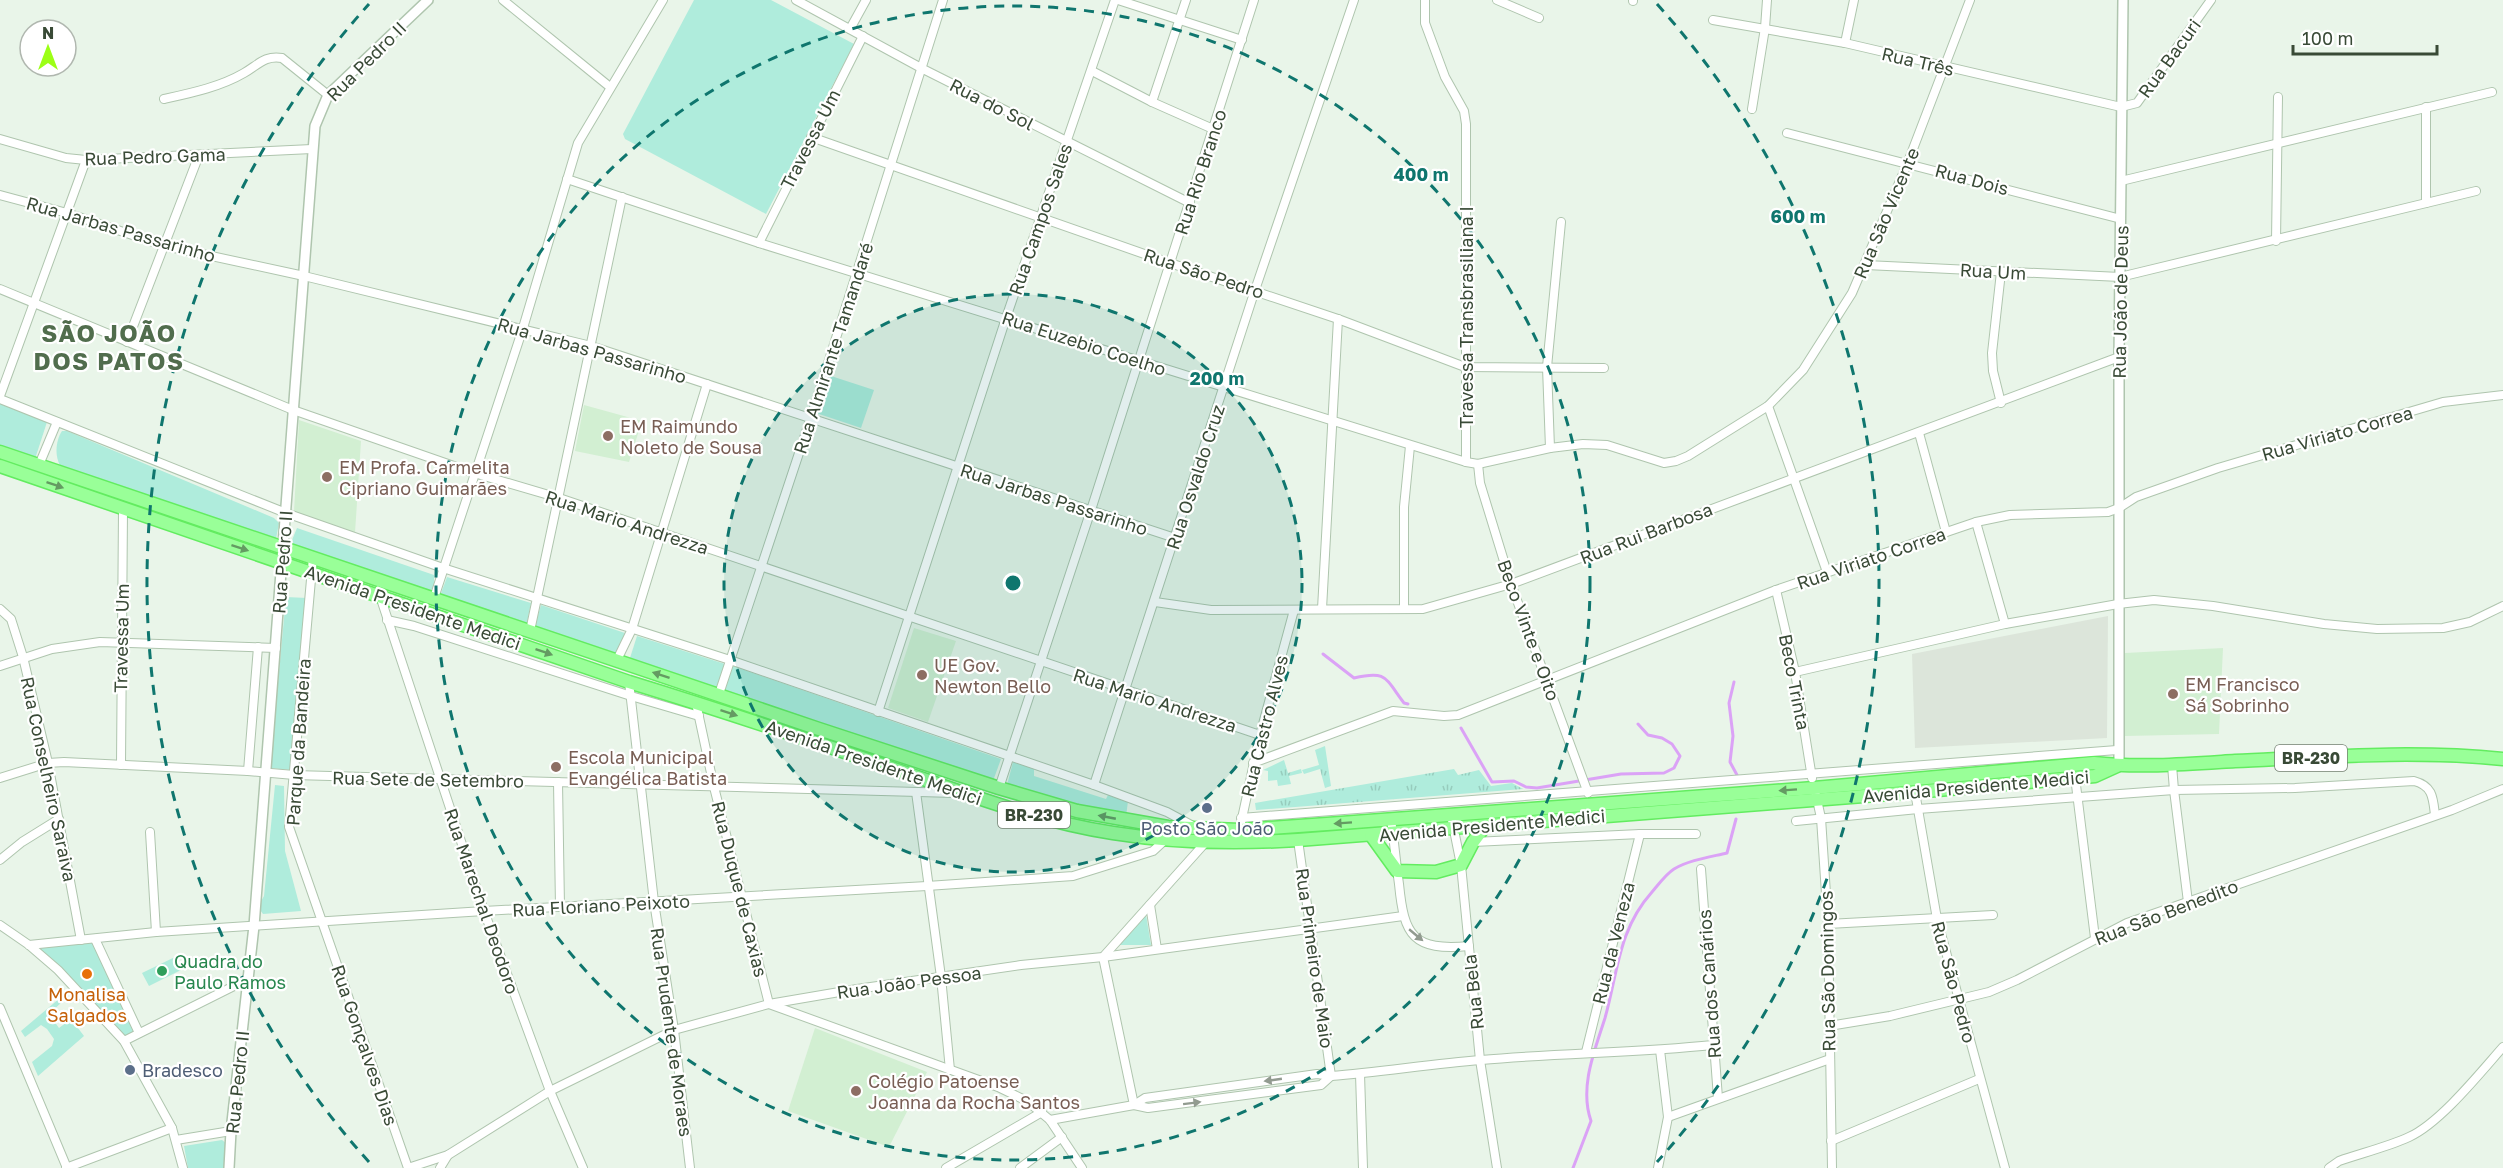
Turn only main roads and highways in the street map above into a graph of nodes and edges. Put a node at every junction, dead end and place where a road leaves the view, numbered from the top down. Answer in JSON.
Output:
{"nodes":[{"id":1,"x":0,"y":452,"type":"edge"},
{"id":2,"x":0,"y":466,"type":"edge"},
{"id":3,"x":83,"y":481,"type":"junction"},
{"id":4,"x":78,"y":493,"type":"junction"},
{"id":5,"x":592,"y":652,"type":"junction"},
{"id":6,"x":586,"y":667,"type":"junction"},
{"id":7,"x":2503,"y":759,"type":"edge"},
{"id":8,"x":2119,"y":766,"type":"junction"},
{"id":9,"x":1815,"y":794,"type":"junction"},
{"id":10,"x":1031,"y":798,"type":"junction"},
{"id":11,"x":1026,"y":813,"type":"junction"},
{"id":12,"x":1485,"y":826,"type":"junction"},
{"id":13,"x":1199,"y":829,"type":"junction"},
{"id":14,"x":1241,"y":830,"type":"junction"},
{"id":15,"x":1166,"y":833,"type":"junction"},
{"id":16,"x":1371,"y":835,"type":"junction"},
{"id":17,"x":1205,"y":843,"type":"junction"}],
"edges":[{"from":1,"to":3,"type":"main road","name":"Avenida Presidente Medici","number":"BR-230"},
{"from":2,"to":4,"type":"main road","name":"Avenida Presidente Medici","number":"BR-230","one_way":true},
{"from":3,"to":4,"type":"main road"},
{"from":3,"to":5,"type":"main road","name":"Avenida Presidente Medici","number":"BR-230"},
{"from":4,"to":6,"type":"main road","name":"Avenida Presidente Medici","number":"BR-230","one_way":true},
{"from":5,"to":6,"type":"main road"},
{"from":10,"to":5,"type":"main road","name":"Avenida Presidente Medici","number":"BR-230","one_way":true},
{"from":6,"to":11,"type":"main road","name":"Avenida Presidente Medici","number":"BR-230","one_way":true},
{"from":7,"to":8,"type":"main road","number":"BR-230"},
{"from":8,"to":9,"type":"main road","name":"Avenida Presidente Medici","number":"BR-230"},
{"from":8,"to":9,"type":"main road","name":"Avenida Presidente Medici","number":"BR-230"},
{"from":9,"to":12,"type":"main road","name":"Avenida Presidente Medici","number":"BR-230"},
{"from":9,"to":14,"type":"main road","name":"Avenida Presidente Medici","number":"BR-230","one_way":true},
{"from":10,"to":11,"type":"main road"},
{"from":15,"to":10,"type":"main road","name":"Avenida Presidente Medici","number":"BR-230","one_way":true},
{"from":11,"to":15,"type":"main road","name":"Avenida Presidente Medici","number":"BR-230"},
{"from":12,"to":16,"type":"main road","name":"Avenida Presidente Medici","number":"BR-230"},
{"from":12,"to":16,"type":"main road"},
{"from":13,"to":14,"type":"main road","name":"Avenida Presidente Medici","number":"BR-230"},
{"from":13,"to":15,"type":"main road","name":"Avenida Presidente Medici","number":"BR-230"},
{"from":13,"to":17,"type":"main road"},
{"from":14,"to":16,"type":"main road","name":"Avenida Presidente Medici","number":"BR-230"},
{"from":14,"to":17,"type":"main road","name":"Avenida Presidente Medici","number":"BR-230"},
{"from":15,"to":17,"type":"main road","name":"Avenida Presidente Medici","number":"BR-230"}]}
